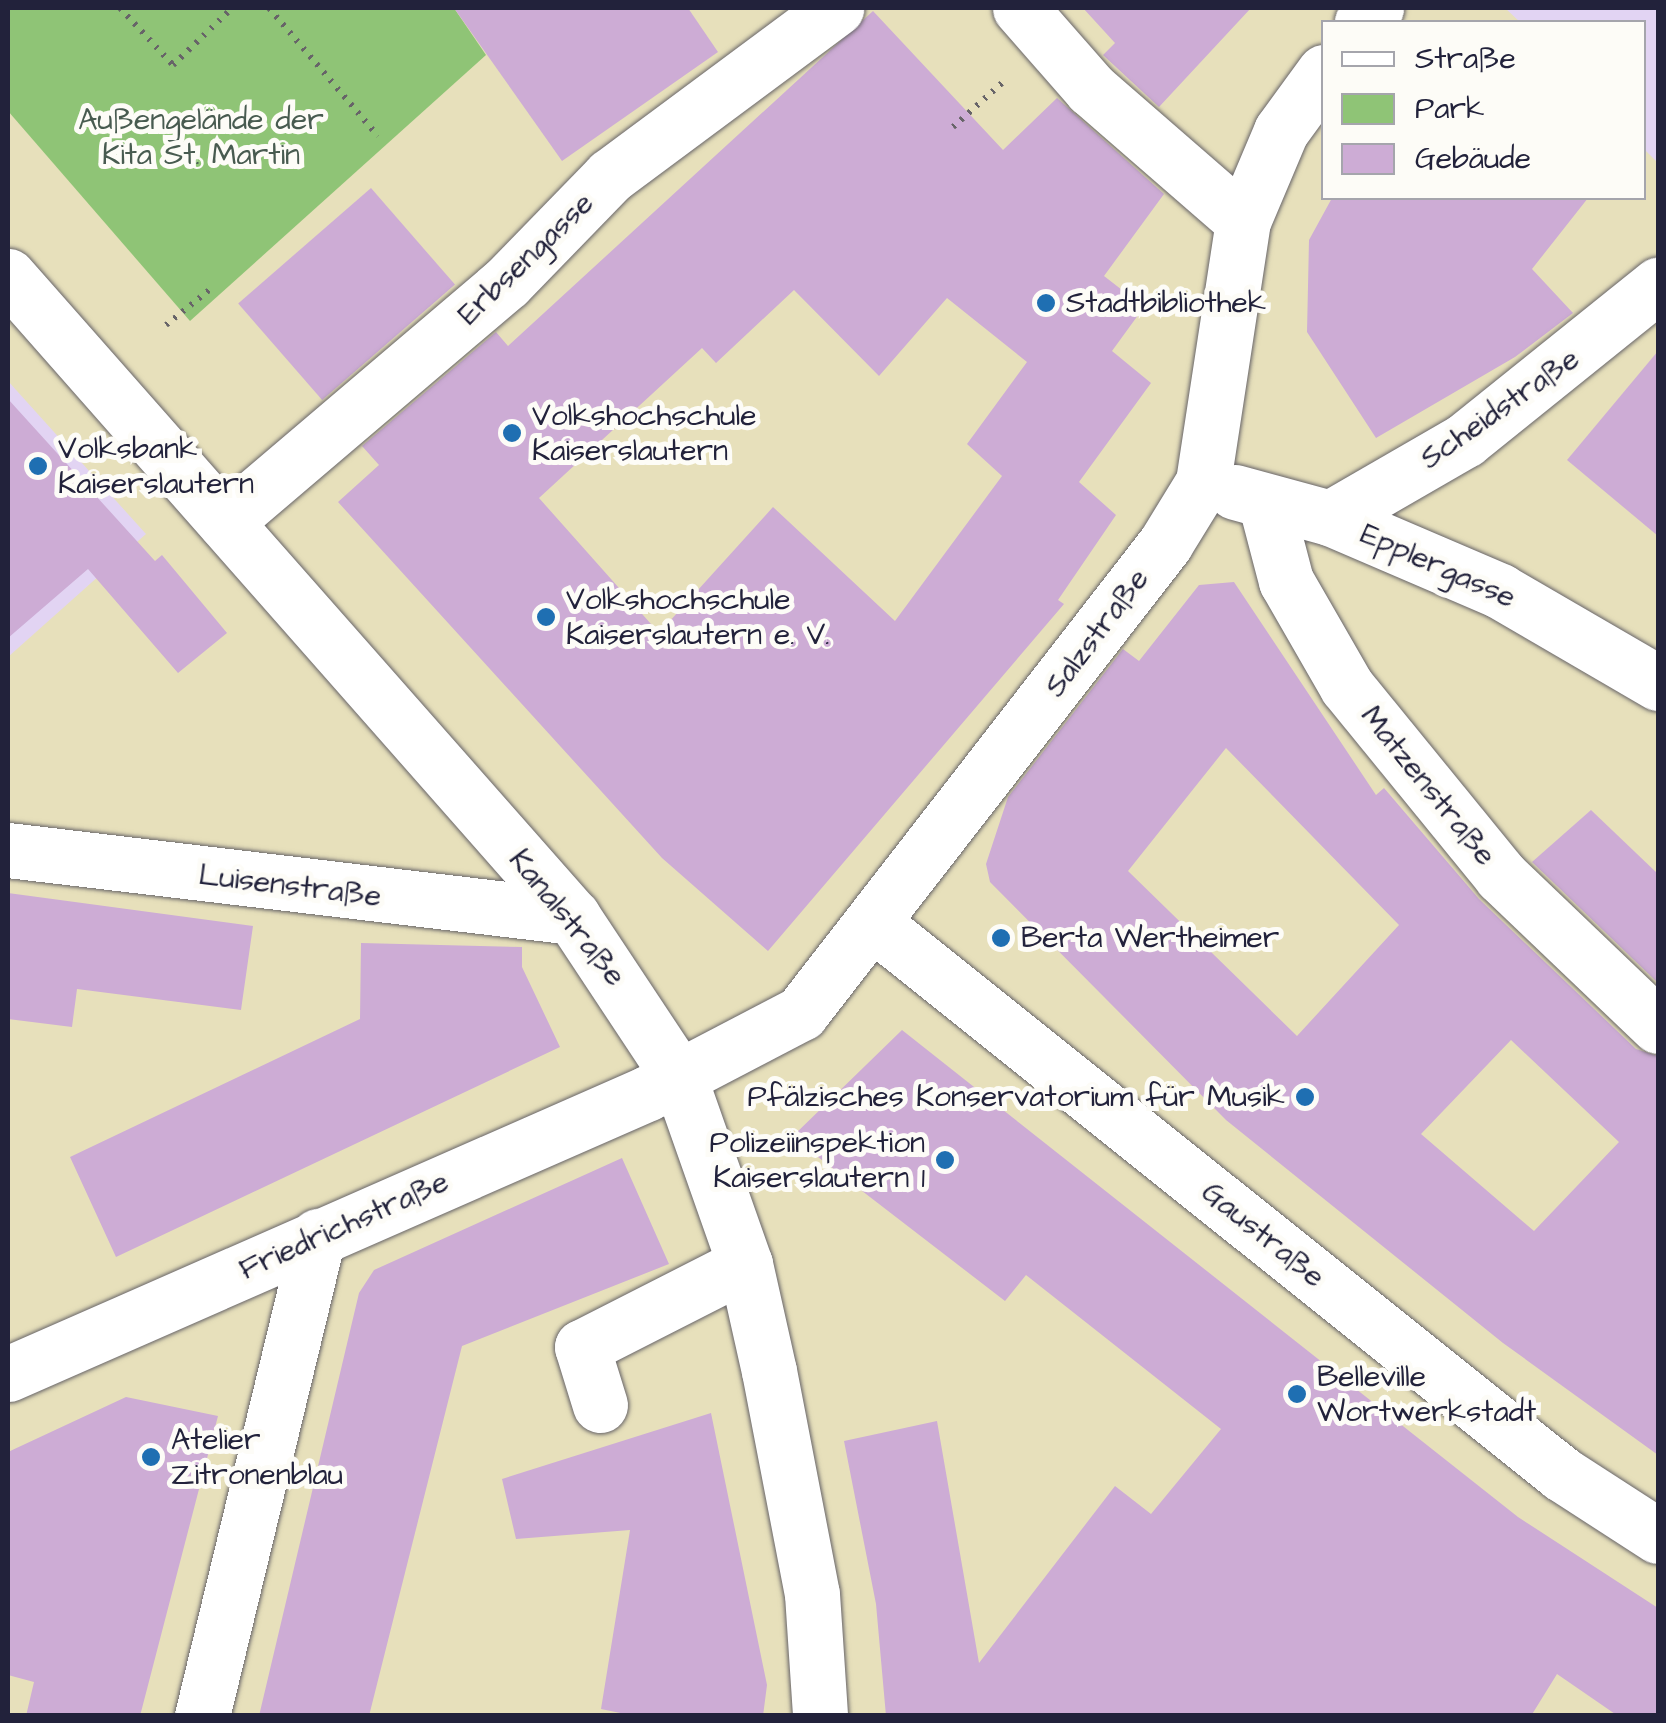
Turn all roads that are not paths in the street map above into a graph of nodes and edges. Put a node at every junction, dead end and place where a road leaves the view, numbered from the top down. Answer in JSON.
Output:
{"nodes":[{"id":1,"x":836,"y":8,"type":"edge"},
{"id":2,"x":1020,"y":8,"type":"edge"},
{"id":3,"x":1321,"y":76,"type":"edge"},
{"id":4,"x":1242,"y":220,"type":"junction"},
{"id":5,"x":8,"y":276,"type":"edge"},
{"id":6,"x":1658,"y":284,"type":"edge"},
{"id":7,"x":1203,"y":482,"type":"junction"},
{"id":8,"x":1265,"y":501,"type":"junction"},
{"id":9,"x":1330,"y":518,"type":"junction"},
{"id":10,"x":225,"y":522,"type":"junction"},
{"id":11,"x":1658,"y":683,"type":"edge"},
{"id":12,"x":8,"y":850,"type":"edge"},
{"id":13,"x":573,"y":917,"type":"junction"},
{"id":14,"x":874,"y":924,"type":"junction"},
{"id":15,"x":1658,"y":1026,"type":"edge"},
{"id":16,"x":680,"y":1077,"type":"junction"},
{"id":17,"x":318,"y":1236,"type":"junction"},
{"id":18,"x":745,"y":1264,"type":"junction"},
{"id":19,"x":8,"y":1374,"type":"edge"},
{"id":20,"x":600,"y":1406,"type":"dead end"},
{"id":21,"x":1658,"y":1536,"type":"edge"},
{"id":22,"x":202,"y":1716,"type":"edge"},
{"id":23,"x":820,"y":1716,"type":"edge"}],
"edges":[{"from":1,"to":10,"type":"street","name":"Erbsengasse"},
{"from":2,"to":4,"type":"street"},
{"from":3,"to":4,"type":"street","name":"Salzstraße"},
{"from":4,"to":7,"type":"street","name":"Salzstraße"},
{"from":5,"to":10,"type":"street","name":"Kanalstraße"},
{"from":6,"to":9,"type":"street","name":"Scheidstraße"},
{"from":7,"to":8,"type":"street","name":"Epplergasse"},
{"from":7,"to":14,"type":"street","name":"Salzstraße"},
{"from":8,"to":9,"type":"street","name":"Epplergasse"},
{"from":8,"to":15,"type":"street","name":"Matzenstraße"},
{"from":9,"to":11,"type":"street","name":"Epplergasse"},
{"from":10,"to":13,"type":"street","name":"Kanalstraße"},
{"from":12,"to":13,"type":"street","name":"Luisenstraße"},
{"from":13,"to":16,"type":"street","name":"Kanalstraße"},
{"from":14,"to":16,"type":"street","name":"Salzstraße"},
{"from":14,"to":21,"type":"street","name":"Gaustraße"},
{"from":16,"to":17,"type":"street","name":"Friedrichstraße"},
{"from":16,"to":18,"type":"street","name":"Kanalstraße"},
{"from":17,"to":19,"type":"street","name":"Friedrichstraße"},
{"from":17,"to":22,"type":"street"},
{"from":18,"to":20,"type":"street"},
{"from":18,"to":23,"type":"street","name":"Kanalstraße"}]}
